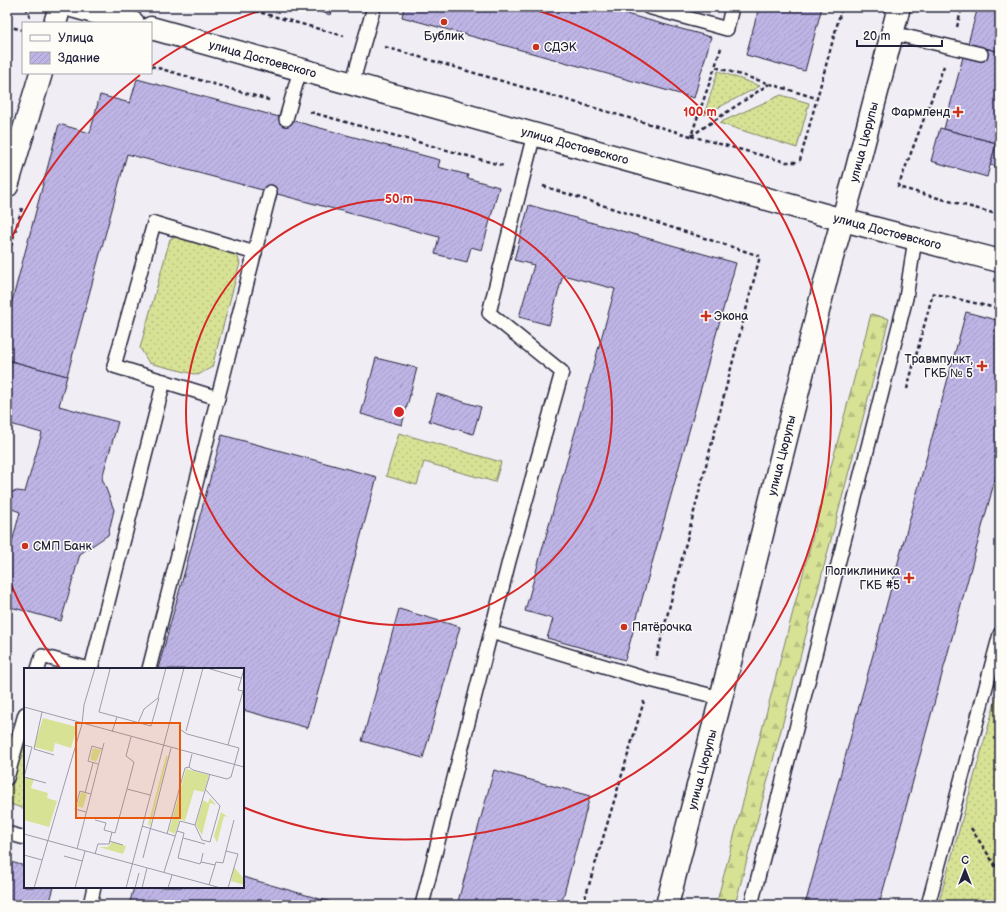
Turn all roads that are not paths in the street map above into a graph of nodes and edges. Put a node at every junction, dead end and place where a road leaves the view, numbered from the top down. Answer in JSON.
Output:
{"nodes":[{"id":1,"x":60,"y":7,"type":"edge"},
{"id":2,"x":75,"y":7,"type":"edge"},
{"id":3,"x":374,"y":7,"type":"edge"},
{"id":4,"x":648,"y":7,"type":"edge"},
{"id":5,"x":732,"y":7,"type":"edge"},
{"id":6,"x":899,"y":7,"type":"edge"},
{"id":7,"x":55,"y":22,"type":"edge"},
{"id":8,"x":129,"y":22,"type":"edge"},
{"id":9,"x":152,"y":28,"type":"edge"},
{"id":10,"x":892,"y":33,"type":"junction"},
{"id":11,"x":982,"y":54,"type":"dead end"},
{"id":12,"x":300,"y":70,"type":"junction"},
{"id":13,"x":40,"y":74,"type":"edge"},
{"id":14,"x":352,"y":84,"type":"junction"},
{"id":15,"x":286,"y":119,"type":"dead end"},
{"id":16,"x":534,"y":134,"type":"junction"},
{"id":17,"x":7,"y":186,"type":"edge"},
{"id":18,"x":270,"y":192,"type":"dead end"},
{"id":19,"x":842,"y":220,"type":"junction"},
{"id":20,"x":915,"y":239,"type":"junction"},
{"id":21,"x":255,"y":253,"type":"junction"},
{"id":22,"x":1000,"y":261,"type":"edge"},
{"id":23,"x":164,"y":381,"type":"junction"},
{"id":24,"x":218,"y":398,"type":"junction"},
{"id":25,"x":491,"y":632,"type":"junction"},
{"id":26,"x":1000,"y":634,"type":"edge"},
{"id":27,"x":38,"y":668,"type":"edge"},
{"id":28,"x":86,"y":668,"type":"edge"},
{"id":29,"x":90,"y":668,"type":"edge"},
{"id":30,"x":149,"y":668,"type":"edge"},
{"id":31,"x":721,"y":698,"type":"junction"},
{"id":32,"x":24,"y":718,"type":"edge"},
{"id":33,"x":7,"y":778,"type":"edge"},
{"id":34,"x":7,"y":833,"type":"edge"},
{"id":35,"x":24,"y":838,"type":"edge"},
{"id":36,"x":94,"y":888,"type":"edge"},
{"id":37,"x":90,"y":905,"type":"edge"},
{"id":38,"x":422,"y":905,"type":"edge"},
{"id":39,"x":667,"y":905,"type":"edge"},
{"id":40,"x":751,"y":905,"type":"edge"},
{"id":41,"x":928,"y":905,"type":"edge"}],
"edges":[{"from":1,"to":7,"type":"street"},
{"from":2,"to":8,"type":"street"},
{"from":3,"to":14,"type":"lane"},
{"from":4,"to":5,"type":"lane"},
{"from":6,"to":10,"type":"street","name":"улица Цюрупы"},
{"from":9,"to":12,"type":"street","name":"улица Достоевского"},
{"from":10,"to":11,"type":"lane"},
{"from":10,"to":19,"type":"street","name":"улица Цюрупы"},
{"from":12,"to":14,"type":"street","name":"улица Достоевского"},
{"from":12,"to":15,"type":"lane"},
{"from":13,"to":17,"type":"street"},
{"from":14,"to":16,"type":"street","name":"улица Достоевского"},
{"from":16,"to":19,"type":"street","name":"улица Достоевского"},
{"from":16,"to":25,"type":"lane"},
{"from":18,"to":21,"type":"lane"},
{"from":19,"to":20,"type":"street","name":"улица Достоевского"},
{"from":19,"to":31,"type":"street","name":"улица Цюрупы"},
{"from":20,"to":22,"type":"street","name":"улица Достоевского"},
{"from":20,"to":40,"type":"lane"},
{"from":21,"to":23,"type":"lane"},
{"from":21,"to":24,"type":"lane"},
{"from":23,"to":24,"type":"lane"},
{"from":23,"to":29,"type":"lane"},
{"from":24,"to":30,"type":"lane"},
{"from":25,"to":31,"type":"lane"},
{"from":25,"to":38,"type":"lane"},
{"from":26,"to":41,"type":"lane"},
{"from":27,"to":28,"type":"lane"},
{"from":31,"to":39,"type":"street","name":"улица Цюрупы"},
{"from":32,"to":33,"type":"lane"},
{"from":34,"to":35,"type":"lane"},
{"from":36,"to":37,"type":"lane"}]}
